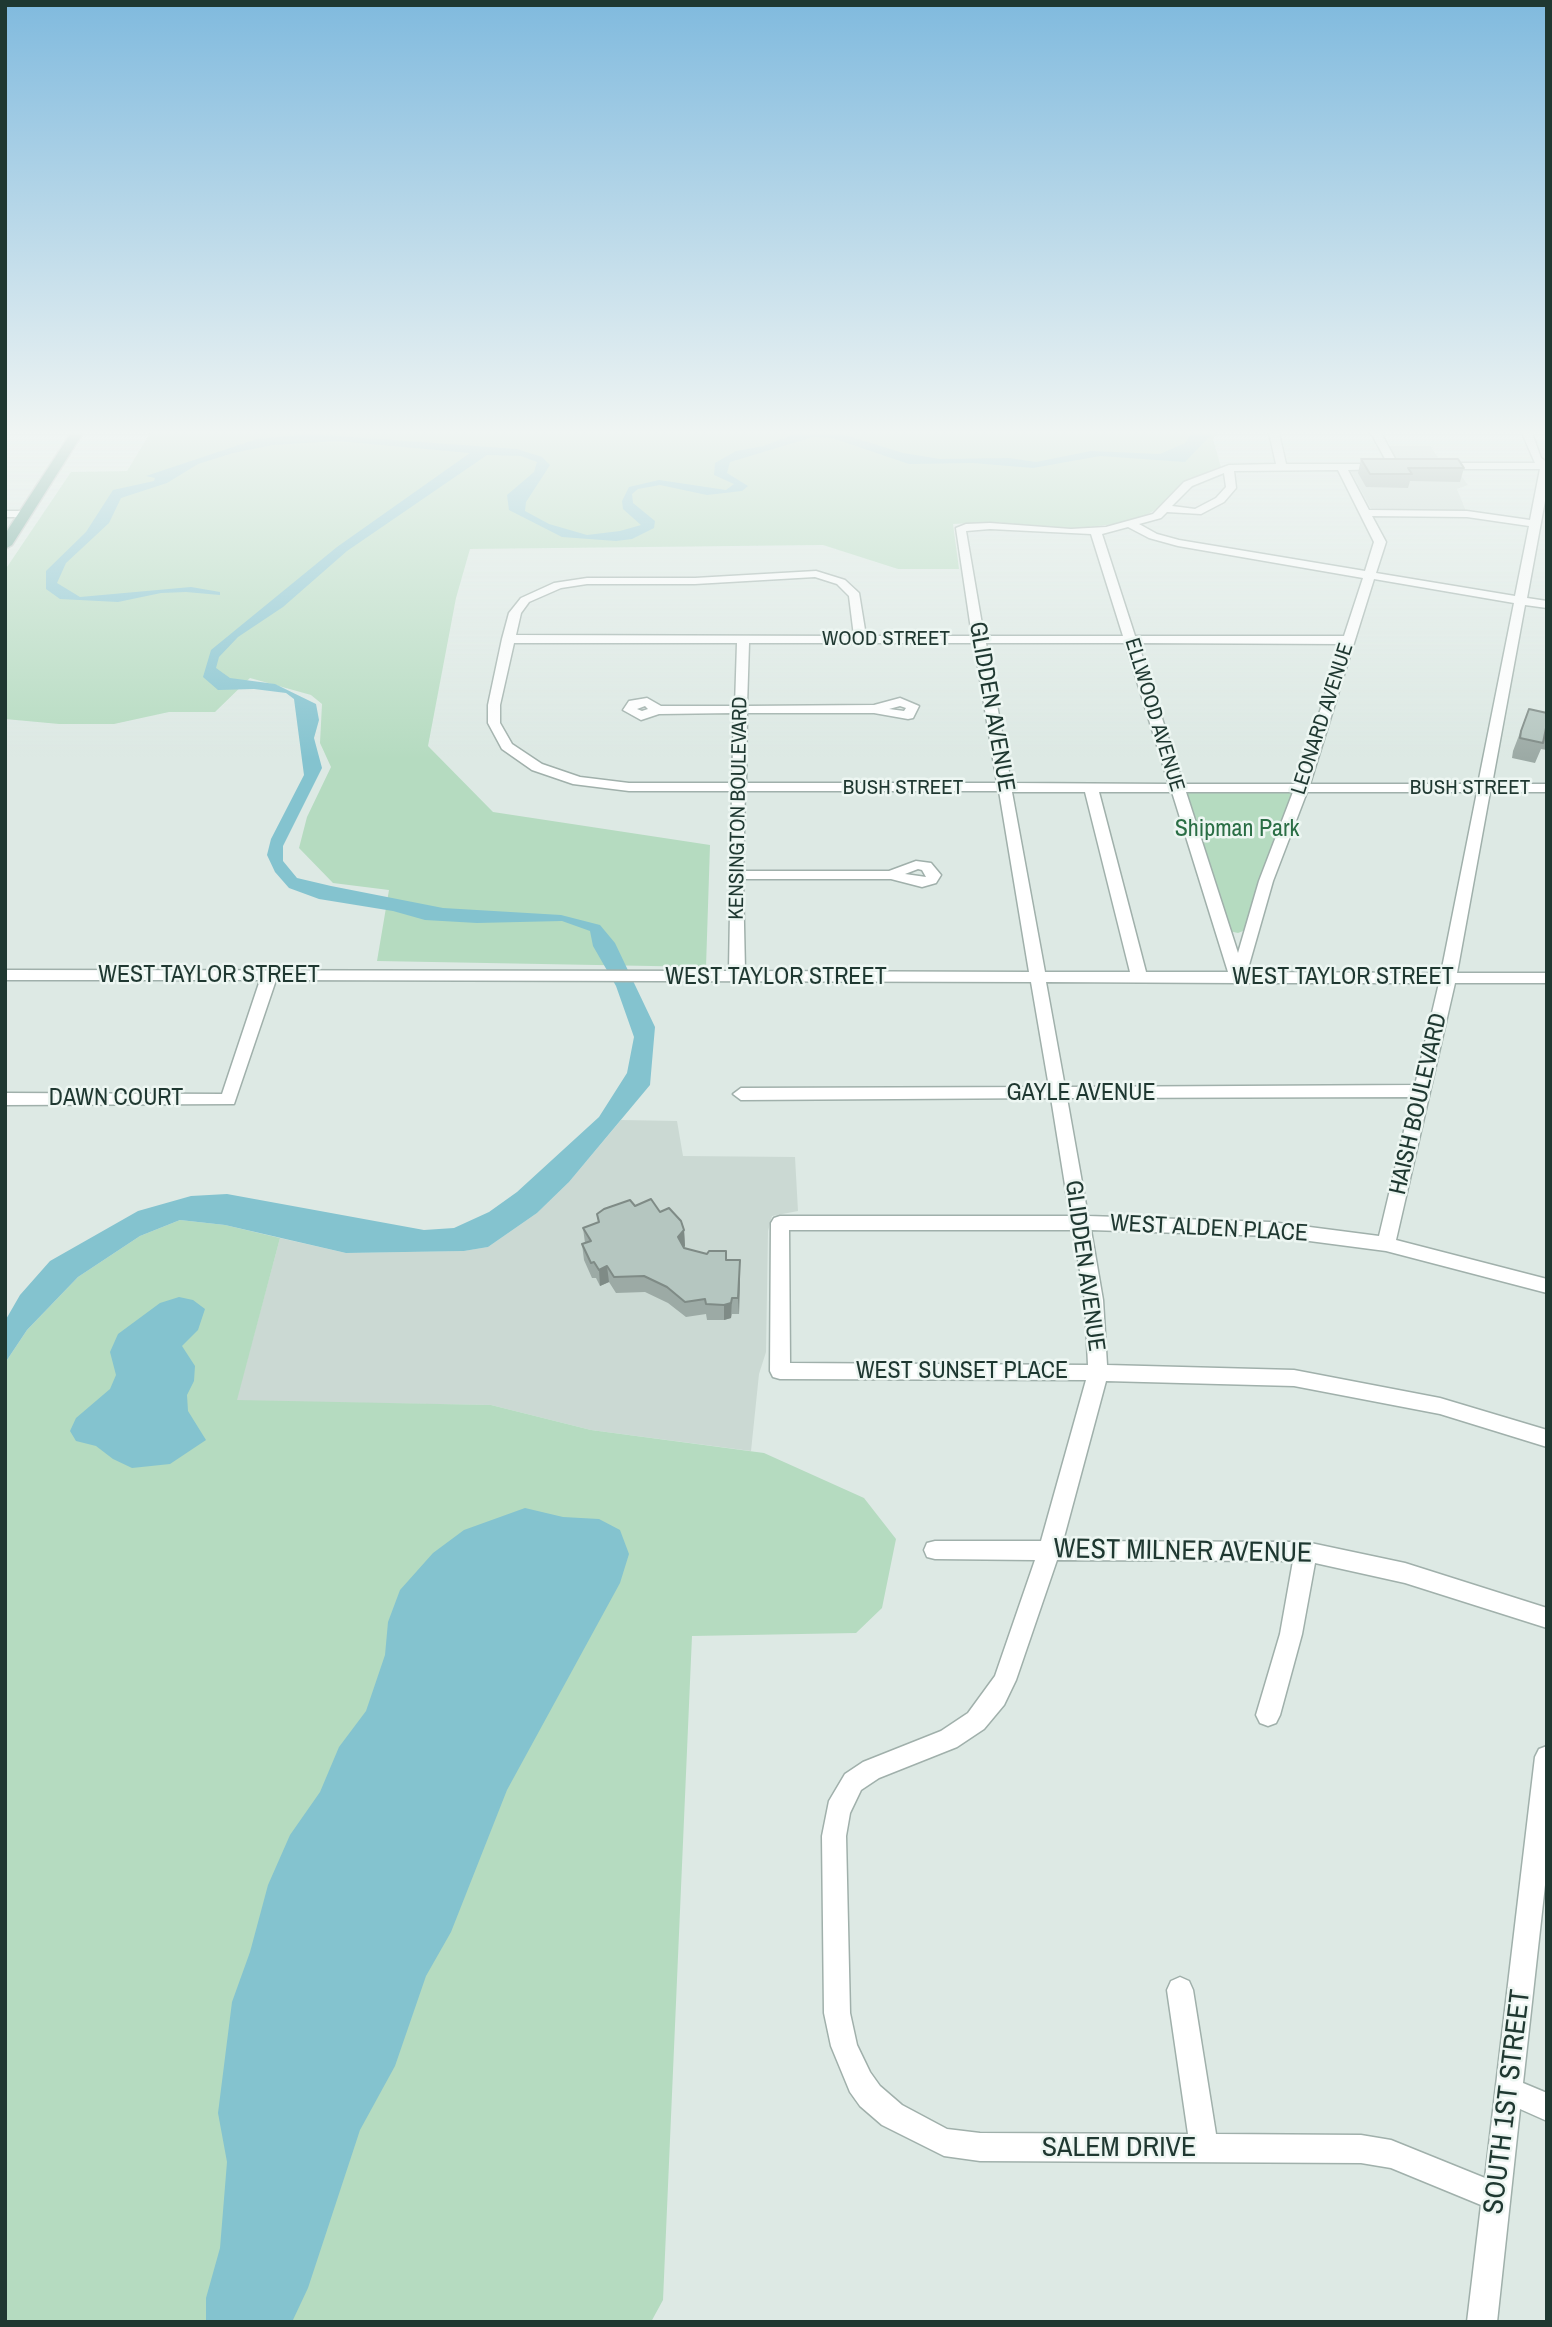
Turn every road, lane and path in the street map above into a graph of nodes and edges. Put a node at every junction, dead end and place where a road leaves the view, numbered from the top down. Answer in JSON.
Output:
{"nodes":[{"id":1,"x":961,"y":542,"type":"edge"},
{"id":2,"x":1099,"y":542,"type":"edge"},
{"id":3,"x":1173,"y":542,"type":"edge"},
{"id":4,"x":1380,"y":542,"type":"edge"},
{"id":5,"x":1531,"y":542,"type":"edge"},
{"id":6,"x":1371,"y":575,"type":"junction"},
{"id":7,"x":1520,"y":601,"type":"junction"},
{"id":8,"x":1547,"y":606,"type":"edge"},
{"id":9,"x":508,"y":639,"type":"junction"},
{"id":10,"x":743,"y":639,"type":"junction"},
{"id":11,"x":860,"y":639,"type":"junction"},
{"id":12,"x":979,"y":639,"type":"junction"},
{"id":13,"x":1131,"y":640,"type":"junction"},
{"id":14,"x":1348,"y":640,"type":"junction"},
{"id":15,"x":740,"y":709,"type":"junction"},
{"id":16,"x":874,"y":709,"type":"dead end"},
{"id":17,"x":658,"y":710,"type":"dead end"},
{"id":18,"x":739,"y":787,"type":"junction"},
{"id":19,"x":1302,"y":787,"type":"junction"},
{"id":20,"x":1006,"y":788,"type":"junction"},
{"id":21,"x":1091,"y":788,"type":"junction"},
{"id":22,"x":1177,"y":788,"type":"junction"},
{"id":23,"x":1485,"y":788,"type":"junction"},
{"id":24,"x":1547,"y":788,"type":"edge"},
{"id":25,"x":891,"y":875,"type":"dead end"},
{"id":26,"x":736,"y":876,"type":"junction"},
{"id":27,"x":5,"y":975,"type":"edge"},
{"id":28,"x":1039,"y":976,"type":"junction"},
{"id":29,"x":269,"y":977,"type":"junction"},
{"id":30,"x":1139,"y":977,"type":"junction"},
{"id":31,"x":737,"y":978,"type":"junction"},
{"id":32,"x":1238,"y":978,"type":"junction"},
{"id":33,"x":1448,"y":978,"type":"junction"},
{"id":34,"x":1547,"y":978,"type":"edge"},
{"id":35,"x":1421,"y":1091,"type":"junction"},
{"id":36,"x":741,"y":1094,"type":"dead end"},
{"id":37,"x":1057,"y":1094,"type":"junction"},
{"id":38,"x":5,"y":1099,"type":"edge"},
{"id":39,"x":780,"y":1223,"type":"joint"},
{"id":40,"x":1080,"y":1223,"type":"junction"},
{"id":41,"x":1386,"y":1244,"type":"junction"},
{"id":42,"x":1547,"y":1286,"type":"edge"},
{"id":43,"x":1098,"y":1373,"type":"junction"},
{"id":44,"x":1547,"y":1439,"type":"edge"},
{"id":45,"x":1050,"y":1549,"type":"junction"},
{"id":46,"x":935,"y":1550,"type":"dead end"},
{"id":47,"x":1306,"y":1552,"type":"junction"},
{"id":48,"x":1547,"y":1618,"type":"edge"},
{"id":49,"x":1268,"y":1715,"type":"dead end"},
{"id":50,"x":1547,"y":1757,"type":"edge"},
{"id":51,"x":1543,"y":1832,"type":"edge"},
{"id":52,"x":835,"y":1980,"type":"joint"},
{"id":53,"x":1180,"y":1990,"type":"dead end"},
{"id":54,"x":1509,"y":2091,"type":"junction"},
{"id":55,"x":1547,"y":2107,"type":"edge"},
{"id":56,"x":1204,"y":2149,"type":"junction"},
{"id":57,"x":1496,"y":2197,"type":"junction"},
{"id":58,"x":1482,"y":2322,"type":"edge"}],
"edges":[{"from":1,"to":12,"type":"street","name":"GLIDDEN AVENUE"},
{"from":2,"to":13,"type":"street","name":"ELLWOOD AVENUE"},
{"from":3,"to":6,"type":"street"},
{"from":4,"to":6,"type":"street","name":"LEONARD AVENUE"},
{"from":5,"to":7,"type":"street","name":"HAISH BOULEVARD"},
{"from":6,"to":7,"type":"street"},
{"from":6,"to":14,"type":"street","name":"LEONARD AVENUE"},
{"from":7,"to":8,"type":"street"},
{"from":7,"to":23,"type":"street","name":"HAISH BOULEVARD"},
{"from":9,"to":10,"type":"street","name":"WOOD STREET"},
{"from":9,"to":11,"type":"street","name":"BUSH STREET"},
{"from":9,"to":18,"type":"street","name":"BUSH STREET"},
{"from":10,"to":11,"type":"street","name":"WOOD STREET"},
{"from":10,"to":15,"type":"street","name":"KENSINGTON BOULEVARD"},
{"from":11,"to":12,"type":"street","name":"WOOD STREET"},
{"from":12,"to":13,"type":"street","name":"WOOD STREET"},
{"from":12,"to":20,"type":"street","name":"GLIDDEN AVENUE"},
{"from":13,"to":14,"type":"street","name":"WOOD STREET"},
{"from":13,"to":22,"type":"street","name":"ELLWOOD AVENUE"},
{"from":14,"to":19,"type":"street","name":"LEONARD AVENUE"},
{"from":15,"to":16,"type":"street"},
{"from":15,"to":17,"type":"street"},
{"from":15,"to":18,"type":"street","name":"KENSINGTON BOULEVARD"},
{"from":18,"to":20,"type":"street","name":"BUSH STREET"},
{"from":18,"to":26,"type":"street","name":"KENSINGTON BOULEVARD"},
{"from":19,"to":22,"type":"street","name":"BUSH STREET"},
{"from":19,"to":23,"type":"street","name":"BUSH STREET"},
{"from":19,"to":32,"type":"street","name":"LEONARD AVENUE"},
{"from":20,"to":21,"type":"street","name":"BUSH STREET"},
{"from":20,"to":28,"type":"street","name":"GLIDDEN AVENUE"},
{"from":21,"to":22,"type":"street","name":"BUSH STREET"},
{"from":21,"to":30,"type":"street"},
{"from":22,"to":32,"type":"street","name":"ELLWOOD AVENUE"},
{"from":23,"to":24,"type":"street","name":"BUSH STREET"},
{"from":23,"to":33,"type":"street","name":"HAISH BOULEVARD"},
{"from":25,"to":26,"type":"street"},
{"from":26,"to":31,"type":"street","name":"KENSINGTON BOULEVARD"},
{"from":27,"to":29,"type":"street","name":"WEST TAYLOR STREET"},
{"from":28,"to":30,"type":"street","name":"WEST TAYLOR STREET"},
{"from":28,"to":31,"type":"street","name":"WEST TAYLOR STREET"},
{"from":28,"to":37,"type":"street","name":"GLIDDEN AVENUE"},
{"from":29,"to":31,"type":"street","name":"WEST TAYLOR STREET"},
{"from":29,"to":38,"type":"street","name":"DAWN COURT"},
{"from":30,"to":32,"type":"street","name":"WEST TAYLOR STREET"},
{"from":32,"to":33,"type":"street","name":"WEST TAYLOR STREET"},
{"from":33,"to":34,"type":"street","name":"WEST TAYLOR STREET"},
{"from":33,"to":35,"type":"street","name":"HAISH BOULEVARD"},
{"from":35,"to":37,"type":"street","name":"GAYLE AVENUE"},
{"from":35,"to":41,"type":"street","name":"HAISH BOULEVARD"},
{"from":36,"to":37,"type":"street","name":"GAYLE AVENUE"},
{"from":37,"to":40,"type":"street","name":"GLIDDEN AVENUE"},
{"from":39,"to":40,"type":"street","name":"WEST ALDEN PLACE"},
{"from":39,"to":43,"type":"street","name":"WEST SUNSET PLACE"},
{"from":40,"to":41,"type":"street","name":"WEST ALDEN PLACE"},
{"from":40,"to":43,"type":"street","name":"GLIDDEN AVENUE"},
{"from":41,"to":42,"type":"street","name":"WEST ALDEN PLACE"},
{"from":43,"to":44,"type":"street","name":"WEST SUNSET PLACE"},
{"from":43,"to":45,"type":"street","name":"GLIDDEN AVENUE"},
{"from":45,"to":46,"type":"street","name":"WEST MILNER AVENUE"},
{"from":45,"to":47,"type":"street","name":"WEST MILNER AVENUE"},
{"from":45,"to":52,"type":"street","name":"GLIDDEN AVENUE"},
{"from":47,"to":48,"type":"street","name":"WEST MILNER AVENUE"},
{"from":47,"to":49,"type":"street"},
{"from":50,"to":51,"type":"street","name":"SOUTH 1ST STREET"},
{"from":51,"to":54,"type":"street","name":"SOUTH 1ST STREET"},
{"from":52,"to":56,"type":"street","name":"SALEM DRIVE"},
{"from":53,"to":56,"type":"street"},
{"from":54,"to":55,"type":"street"},
{"from":54,"to":57,"type":"street","name":"SOUTH 1ST STREET"},
{"from":56,"to":57,"type":"street","name":"SALEM DRIVE"},
{"from":57,"to":58,"type":"street","name":"SOUTH 1ST STREET"}]}
